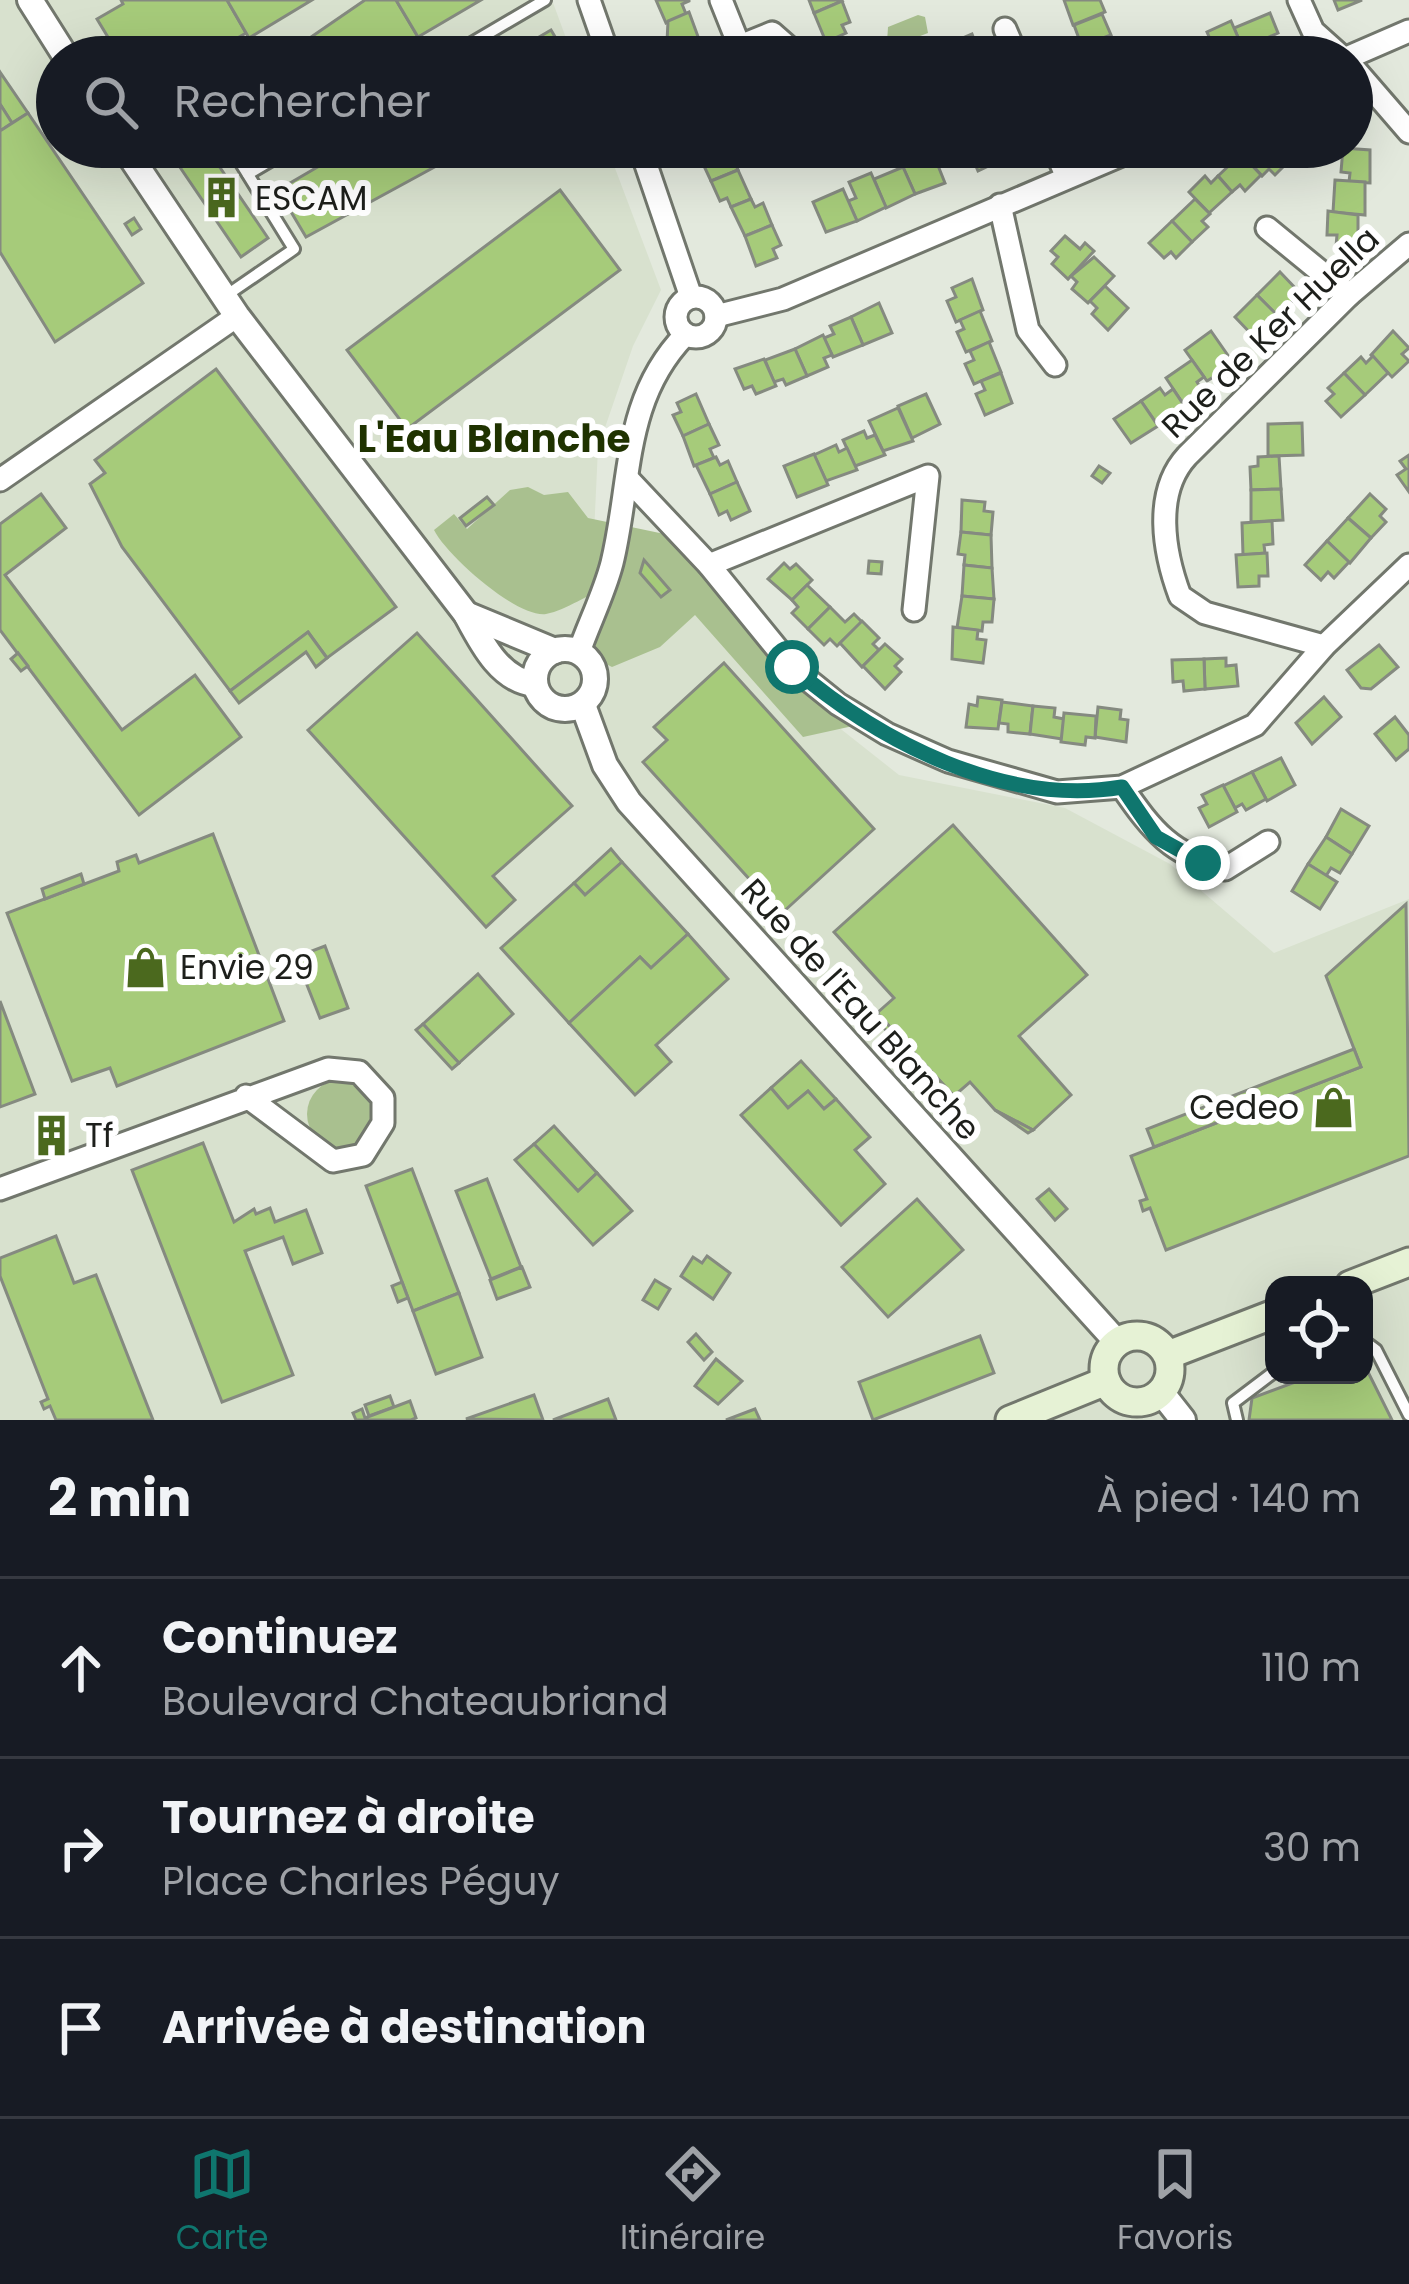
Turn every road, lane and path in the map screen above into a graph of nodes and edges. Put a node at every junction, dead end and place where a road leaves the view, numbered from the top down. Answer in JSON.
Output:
{"nodes":[{"id":1,"x":30,"y":0,"type":"edge"},
{"id":2,"x":545,"y":0,"type":"edge"},
{"id":3,"x":589,"y":0,"type":"edge"},
{"id":4,"x":721,"y":0,"type":"edge"},
{"id":5,"x":1299,"y":0,"type":"edge"},
{"id":6,"x":1005,"y":29,"type":"dead end"},
{"id":7,"x":1409,"y":32,"type":"edge"},
{"id":8,"x":53,"y":36,"type":"edge"},
{"id":9,"x":484,"y":36,"type":"edge"},
{"id":10,"x":602,"y":36,"type":"edge"},
{"id":11,"x":736,"y":36,"type":"edge"},
{"id":12,"x":1008,"y":36,"type":"edge"},
{"id":13,"x":1319,"y":36,"type":"edge"},
{"id":14,"x":1373,"y":46,"type":"edge"},
{"id":15,"x":1373,"y":91,"type":"edge"},
{"id":16,"x":1409,"y":133,"type":"edge"},
{"id":17,"x":138,"y":168,"type":"edge"},
{"id":18,"x":244,"y":168,"type":"edge"},
{"id":19,"x":258,"y":168,"type":"edge"},
{"id":20,"x":647,"y":168,"type":"edge"},
{"id":21,"x":1063,"y":168,"type":"edge"},
{"id":22,"x":1084,"y":168,"type":"edge"},
{"id":23,"x":248,"y":174,"type":"junction"},
{"id":24,"x":1066,"y":175,"type":"junction"},
{"id":25,"x":1000,"y":205,"type":"junction"},
{"id":26,"x":1267,"y":228,"type":"dead end"},
{"id":27,"x":1409,"y":244,"type":"edge"},
{"id":28,"x":1349,"y":295,"type":"junction"},
{"id":29,"x":691,"y":297,"type":"junction"},
{"id":30,"x":230,"y":306,"type":"junction"},
{"id":31,"x":716,"y":316,"type":"junction"},
{"id":32,"x":685,"y":335,"type":"junction"},
{"id":33,"x":1055,"y":365,"type":"dead end"},
{"id":34,"x":627,"y":478,"type":"junction"},
{"id":35,"x":0,"y":480,"type":"edge"},
{"id":36,"x":1409,"y":565,"type":"edge"},
{"id":37,"x":710,"y":566,"type":"junction"},
{"id":38,"x":914,"y":610,"type":"dead end"},
{"id":39,"x":466,"y":614,"type":"junction"},
{"id":40,"x":1324,"y":646,"type":"junction"},
{"id":41,"x":567,"y":652,"type":"junction"},
{"id":42,"x":535,"y":683,"type":"junction"},
{"id":43,"x":583,"y":704,"type":"junction"},
{"id":44,"x":1122,"y":787,"type":"junction"},
{"id":45,"x":1268,"y":842,"type":"dead end"},
{"id":46,"x":246,"y":1096,"type":"junction"},
{"id":47,"x":0,"y":1189,"type":"edge"},
{"id":48,"x":1409,"y":1262,"type":"edge"},
{"id":49,"x":1373,"y":1276,"type":"edge"},
{"id":50,"x":1265,"y":1317,"type":"edge"},
{"id":51,"x":1117,"y":1342,"type":"junction"},
{"id":52,"x":1373,"y":1348,"type":"edge"},
{"id":53,"x":1168,"y":1355,"type":"junction"},
{"id":54,"x":1265,"y":1377,"type":"edge"},
{"id":55,"x":1106,"y":1381,"type":"junction"},
{"id":56,"x":1161,"y":1392,"type":"junction"},
{"id":57,"x":1409,"y":1415,"type":"edge"},
{"id":58,"x":1010,"y":1420,"type":"edge"},
{"id":59,"x":1183,"y":1420,"type":"edge"},
{"id":60,"x":1237,"y":1420,"type":"edge"}],
"edges":[{"from":1,"to":8,"type":"street"},
{"from":2,"to":9,"type":"lane"},
{"from":3,"to":10,"type":"street"},
{"from":4,"to":11,"type":"street"},
{"from":5,"to":13,"type":"street"},
{"from":6,"to":12,"type":"street"},
{"from":7,"to":14,"type":"street"},
{"from":15,"to":16,"type":"street"},
{"from":17,"to":30,"type":"street"},
{"from":18,"to":23,"type":"lane"},
{"from":19,"to":23,"type":"lane"},
{"from":20,"to":29,"type":"street"},
{"from":21,"to":24,"type":"street"},
{"from":22,"to":24,"type":"street"},
{"from":23,"to":30,"type":"lane"},
{"from":24,"to":25,"type":"street"},
{"from":25,"to":31,"type":"street"},
{"from":25,"to":33,"type":"street"},
{"from":26,"to":28,"type":"street"},
{"from":27,"to":28,"type":"street","name":"Rue de Ker Huella"},
{"from":28,"to":40,"type":"street","name":"Rue de Ker Huella"},
{"from":29,"to":31,"type":"street"},
{"from":29,"to":32,"type":"street"},
{"from":30,"to":35,"type":"street"},
{"from":30,"to":39,"type":"street"},
{"from":31,"to":32,"type":"street"},
{"from":32,"to":34,"type":"street"},
{"from":34,"to":37,"type":"street"},
{"from":34,"to":41,"type":"street"},
{"from":36,"to":40,"type":"street"},
{"from":37,"to":38,"type":"street"},
{"from":37,"to":44,"type":"street"},
{"from":39,"to":41,"type":"street"},
{"from":39,"to":42,"type":"street"},
{"from":40,"to":44,"type":"street"},
{"from":41,"to":42,"type":"street"},
{"from":41,"to":43,"type":"street"},
{"from":42,"to":43,"type":"street"},
{"from":43,"to":51,"type":"street","name":"Rue de l'Eau Blanche"},
{"from":44,"to":45,"type":"street"},
{"from":46,"to":46,"type":"street"},
{"from":46,"to":47,"type":"street"},
{"from":48,"to":49,"type":"main road"},
{"from":50,"to":53,"type":"main road"},
{"from":51,"to":53,"type":"main road"},
{"from":51,"to":55,"type":"main road"},
{"from":52,"to":57,"type":"lane"},
{"from":53,"to":56,"type":"main road"},
{"from":54,"to":60,"type":"lane"},
{"from":55,"to":56,"type":"main road"},
{"from":55,"to":58,"type":"main road"},
{"from":56,"to":59,"type":"street"}]}
